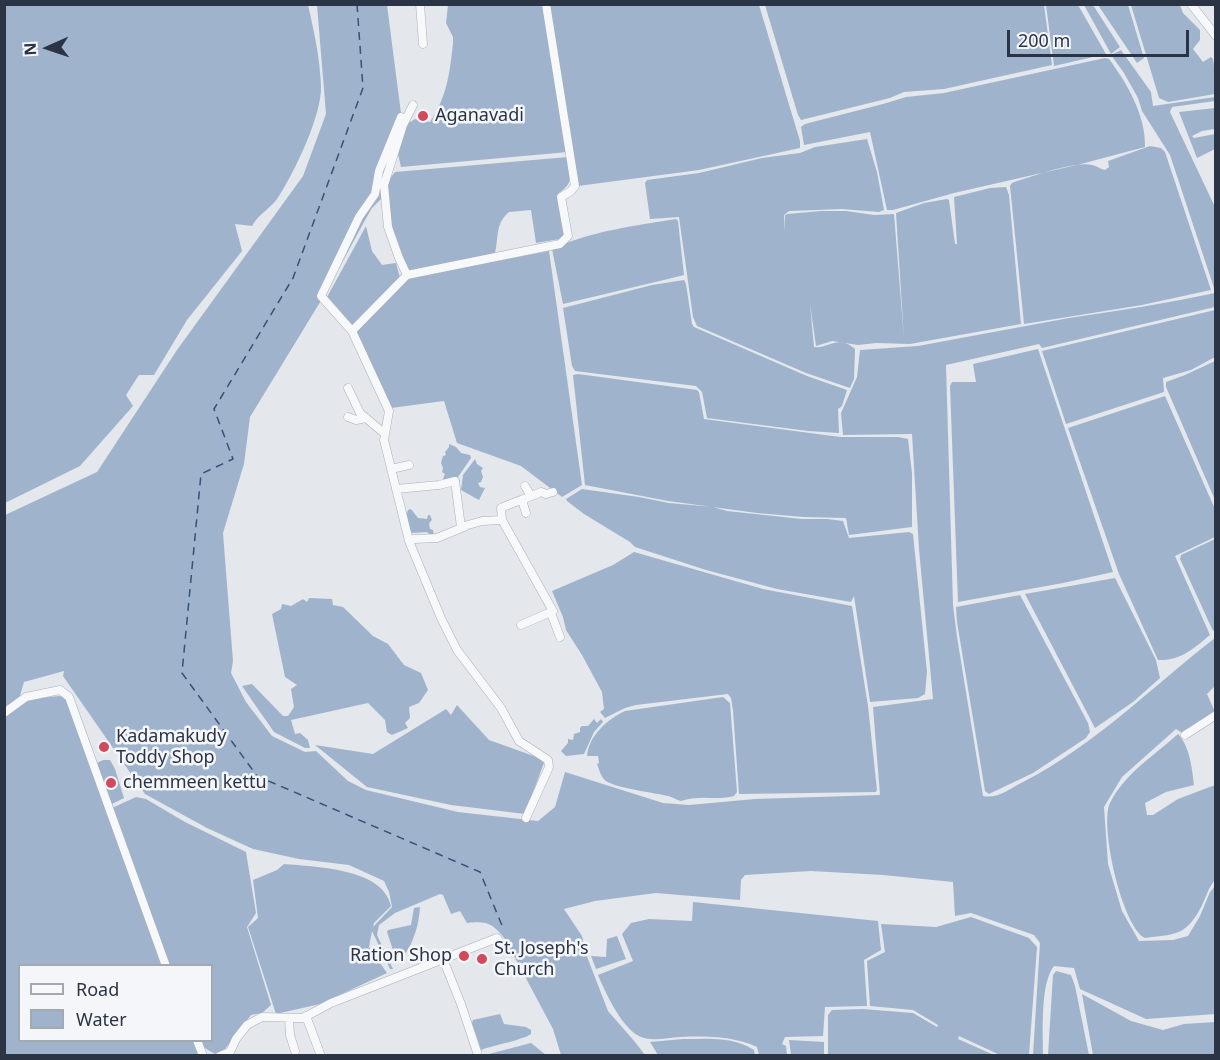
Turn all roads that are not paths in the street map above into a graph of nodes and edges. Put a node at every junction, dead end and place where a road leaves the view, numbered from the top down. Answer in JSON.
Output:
{"nodes":[{"id":1,"x":420,"y":4,"type":"edge"},
{"id":2,"x":546,"y":4,"type":"edge"},
{"id":3,"x":1191,"y":4,"type":"edge"},
{"id":4,"x":1215,"y":36,"type":"edge"},
{"id":5,"x":423,"y":44,"type":"dead end"},
{"id":6,"x":413,"y":105,"type":"dead end"},
{"id":7,"x":401,"y":117,"type":"dead end"},
{"id":8,"x":407,"y":275,"type":"junction"},
{"id":9,"x":352,"y":331,"type":"junction"},
{"id":10,"x":348,"y":388,"type":"dead end"},
{"id":11,"x":348,"y":417,"type":"dead end"},
{"id":12,"x":366,"y":418,"type":"junction"},
{"id":13,"x":385,"y":434,"type":"junction"},
{"id":14,"x":409,"y":465,"type":"dead end"},
{"id":15,"x":391,"y":469,"type":"junction"},
{"id":16,"x":525,"y":486,"type":"dead end"},
{"id":17,"x":396,"y":489,"type":"junction"},
{"id":18,"x":553,"y":492,"type":"dead end"},
{"id":19,"x":531,"y":496,"type":"junction"},
{"id":20,"x":522,"y":500,"type":"junction"},
{"id":21,"x":526,"y":513,"type":"dead end"},
{"id":22,"x":502,"y":520,"type":"junction"},
{"id":23,"x":464,"y":527,"type":"junction"},
{"id":24,"x":409,"y":541,"type":"junction"},
{"id":25,"x":551,"y":613,"type":"junction"},
{"id":26,"x":521,"y":625,"type":"dead end"},
{"id":27,"x":560,"y":637,"type":"dead end"},
{"id":28,"x":4,"y":713,"type":"edge"},
{"id":29,"x":1215,"y":715,"type":"edge"},
{"id":30,"x":1185,"y":735,"type":"dead end"},
{"id":31,"x":526,"y":818,"type":"dead end"},
{"id":32,"x":503,"y":948,"type":"dead end"},
{"id":33,"x":443,"y":959,"type":"junction"},
{"id":34,"x":165,"y":964,"type":"edge"},
{"id":35,"x":305,"y":1017,"type":"junction"},
{"id":36,"x":289,"y":1018,"type":"junction"},
{"id":37,"x":196,"y":1042,"type":"edge"},
{"id":38,"x":295,"y":1051,"type":"dead end"},
{"id":39,"x":477,"y":1052,"type":"dead end"},
{"id":40,"x":203,"y":1056,"type":"edge"},
{"id":41,"x":220,"y":1056,"type":"edge"},
{"id":42,"x":320,"y":1056,"type":"edge"}],
"edges":[{"from":1,"to":5,"type":"street"},
{"from":2,"to":8,"type":"street"},
{"from":3,"to":4,"type":"street"},
{"from":6,"to":8,"type":"street"},
{"from":7,"to":9,"type":"street"},
{"from":8,"to":9,"type":"street"},
{"from":9,"to":13,"type":"street"},
{"from":10,"to":12,"type":"street"},
{"from":11,"to":12,"type":"street"},
{"from":12,"to":13,"type":"street"},
{"from":13,"to":15,"type":"street"},
{"from":14,"to":15,"type":"street"},
{"from":15,"to":17,"type":"street"},
{"from":16,"to":19,"type":"street"},
{"from":17,"to":23,"type":"street"},
{"from":17,"to":24,"type":"street"},
{"from":18,"to":19,"type":"street"},
{"from":19,"to":20,"type":"street"},
{"from":20,"to":21,"type":"street"},
{"from":20,"to":22,"type":"street"},
{"from":22,"to":23,"type":"street"},
{"from":22,"to":25,"type":"street"},
{"from":23,"to":24,"type":"street"},
{"from":24,"to":31,"type":"street"},
{"from":25,"to":26,"type":"street"},
{"from":25,"to":27,"type":"street"},
{"from":28,"to":34,"type":"street"},
{"from":29,"to":30,"type":"street"},
{"from":32,"to":33,"type":"street"},
{"from":33,"to":35,"type":"street"},
{"from":33,"to":39,"type":"street"},
{"from":35,"to":36,"type":"street"},
{"from":35,"to":42,"type":"street"},
{"from":36,"to":38,"type":"street"},
{"from":36,"to":41,"type":"street"},
{"from":37,"to":40,"type":"street"}]}
